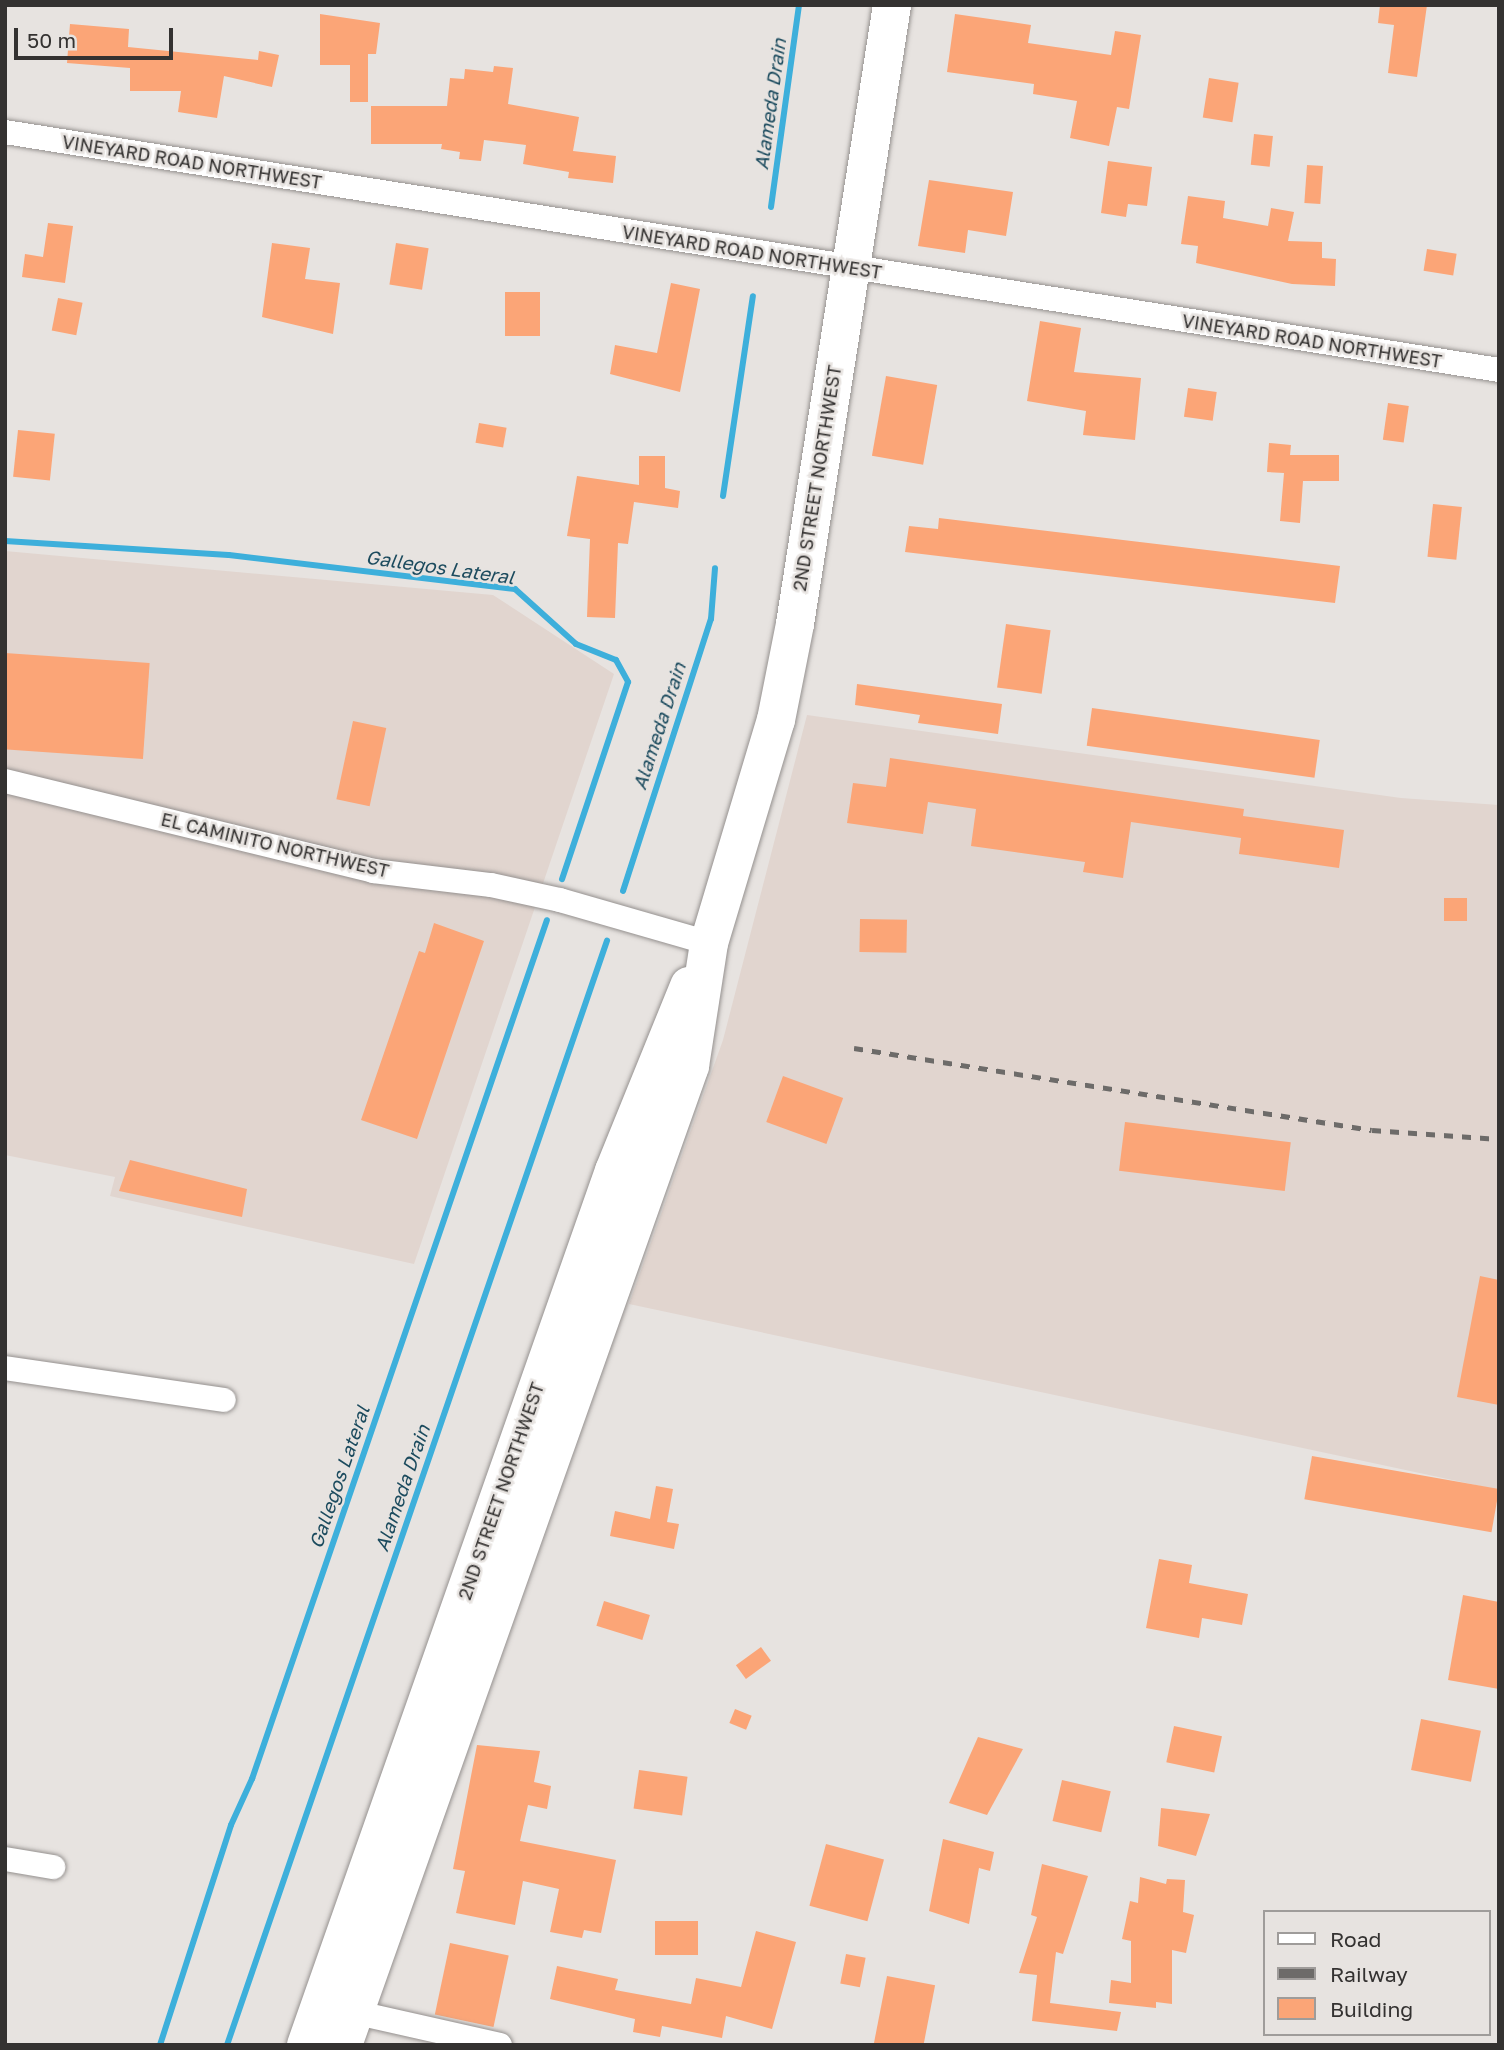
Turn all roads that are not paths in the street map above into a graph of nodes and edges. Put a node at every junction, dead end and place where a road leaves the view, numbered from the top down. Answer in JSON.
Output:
{"nodes":[{"id":1,"x":892,"y":5,"type":"edge"},
{"id":2,"x":5,"y":132,"type":"edge"},
{"id":3,"x":849,"y":268,"type":"junction"},
{"id":4,"x":1499,"y":370,"type":"edge"},
{"id":5,"x":5,"y":781,"type":"edge"},
{"id":6,"x":709,"y":943,"type":"junction"},
{"id":7,"x":5,"y":1368,"type":"edge"},
{"id":8,"x":224,"y":1400,"type":"dead end"},
{"id":9,"x":5,"y":1859,"type":"edge"},
{"id":10,"x":53,"y":1867,"type":"dead end"},
{"id":11,"x":339,"y":2020,"type":"edge"},
{"id":12,"x":306,"y":2045,"type":"edge"},
{"id":13,"x":500,"y":2045,"type":"edge"}],
"edges":[{"from":1,"to":3,"type":"main road","name":"2ND STREET NORTHWEST"},
{"from":2,"to":3,"type":"street","name":"VINEYARD ROAD NORTHWEST"},
{"from":3,"to":4,"type":"street","name":"VINEYARD ROAD NORTHWEST"},
{"from":3,"to":6,"type":"main road","name":"2ND STREET NORTHWEST"},
{"from":5,"to":6,"type":"street","name":"EL CAMINITO NORTHWEST"},
{"from":6,"to":11,"type":"main road","name":"2ND STREET NORTHWEST"},
{"from":7,"to":8,"type":"street"},
{"from":9,"to":10,"type":"street"},
{"from":11,"to":12,"type":"main road","name":"2ND STREET NORTHWEST"},
{"from":11,"to":13,"type":"street"}]}
